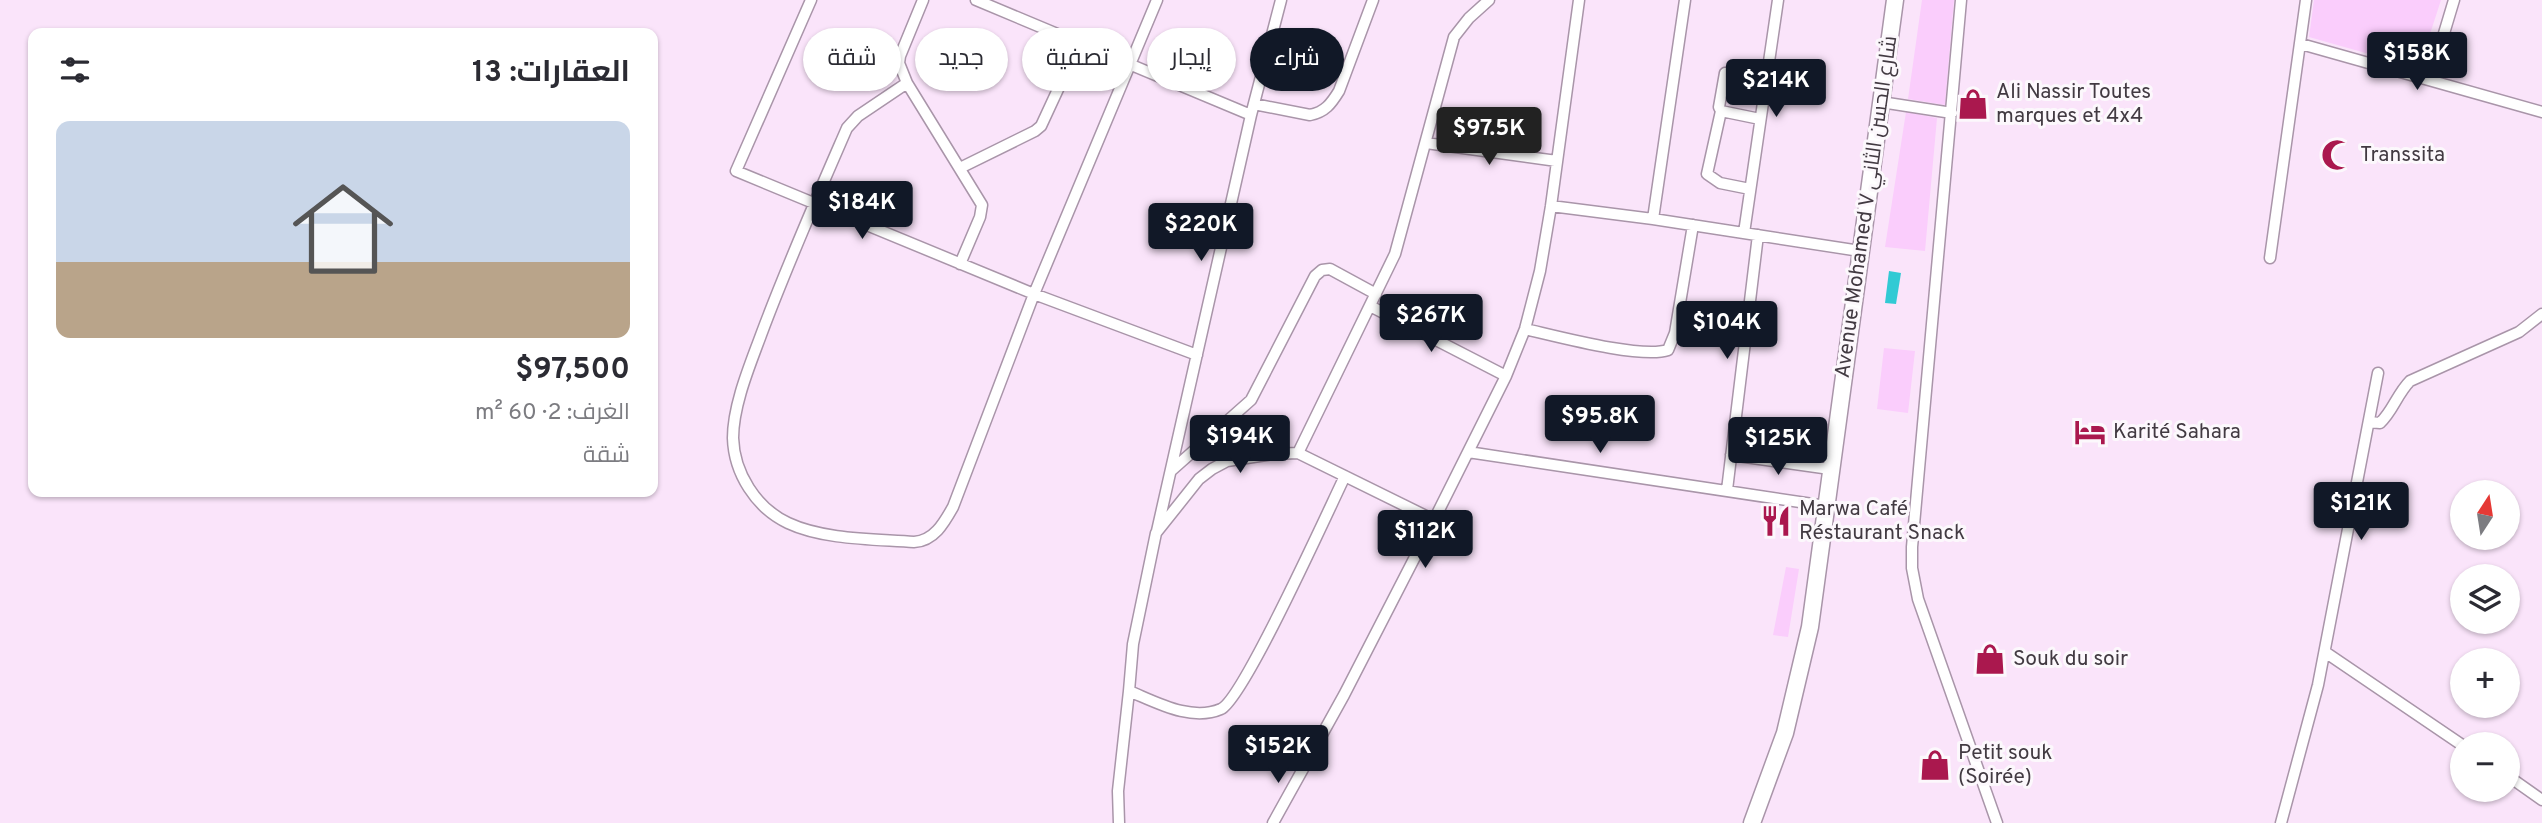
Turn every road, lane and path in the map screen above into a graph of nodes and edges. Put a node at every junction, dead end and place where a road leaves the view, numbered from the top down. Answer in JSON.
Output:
{"nodes":[{"id":1,"x":811,"y":0,"type":"edge"},
{"id":2,"x":923,"y":0,"type":"edge"},
{"id":3,"x":976,"y":0,"type":"edge"},
{"id":4,"x":1157,"y":0,"type":"edge"},
{"id":5,"x":1281,"y":0,"type":"edge"},
{"id":6,"x":1373,"y":0,"type":"edge"},
{"id":7,"x":1489,"y":0,"type":"edge"},
{"id":8,"x":1579,"y":0,"type":"edge"},
{"id":9,"x":1685,"y":0,"type":"edge"},
{"id":10,"x":1778,"y":0,"type":"edge"},
{"id":11,"x":1894,"y":0,"type":"edge"},
{"id":12,"x":1961,"y":0,"type":"edge"},
{"id":13,"x":2306,"y":0,"type":"edge"},
{"id":14,"x":2455,"y":0,"type":"edge"},
{"id":15,"x":993,"y":3,"type":"edge"},
{"id":16,"x":1045,"y":28,"type":"edge"},
{"id":17,"x":2301,"y":44,"type":"junction"},
{"id":18,"x":1133,"y":61,"type":"edge"},
{"id":19,"x":1133,"y":64,"type":"edge"},
{"id":20,"x":1725,"y":73,"type":"dead end"},
{"id":21,"x":2430,"y":80,"type":"junction"},
{"id":22,"x":907,"y":83,"type":"junction"},
{"id":23,"x":1057,"y":91,"type":"edge"},
{"id":24,"x":1120,"y":91,"type":"edge"},
{"id":25,"x":1881,"y":102,"type":"junction"},
{"id":26,"x":1254,"y":104,"type":"junction"},
{"id":27,"x":1721,"y":111,"type":"junction"},
{"id":28,"x":2542,"y":112,"type":"edge"},
{"id":29,"x":1952,"y":113,"type":"junction"},
{"id":30,"x":1251,"y":115,"type":"junction"},
{"id":31,"x":1760,"y":119,"type":"junction"},
{"id":32,"x":1426,"y":143,"type":"junction"},
{"id":33,"x":1557,"y":161,"type":"junction"},
{"id":34,"x":960,"y":168,"type":"junction"},
{"id":35,"x":1750,"y":189,"type":"junction"},
{"id":36,"x":813,"y":204,"type":"junction"},
{"id":37,"x":1551,"y":206,"type":"junction"},
{"id":38,"x":1653,"y":219,"type":"junction"},
{"id":39,"x":1693,"y":225,"type":"junction"},
{"id":40,"x":1744,"y":233,"type":"junction"},
{"id":41,"x":1758,"y":235,"type":"junction"},
{"id":42,"x":1860,"y":251,"type":"junction"},
{"id":43,"x":2270,"y":258,"type":"dead end"},
{"id":44,"x":960,"y":264,"type":"junction"},
{"id":45,"x":1034,"y":294,"type":"junction"},
{"id":46,"x":1376,"y":294,"type":"junction"},
{"id":47,"x":1370,"y":306,"type":"junction"},
{"id":48,"x":2542,"y":314,"type":"edge"},
{"id":49,"x":1525,"y":329,"type":"junction"},
{"id":50,"x":1197,"y":355,"type":"junction"},
{"id":51,"x":2378,"y":373,"type":"dead end"},
{"id":52,"x":1506,"y":376,"type":"junction"},
{"id":53,"x":2369,"y":422,"type":"junction"},
{"id":54,"x":1468,"y":452,"type":"junction"},
{"id":55,"x":1298,"y":453,"type":"junction"},
{"id":56,"x":1731,"y":455,"type":"junction"},
{"id":57,"x":1830,"y":469,"type":"junction"},
{"id":58,"x":1171,"y":470,"type":"junction"},
{"id":59,"x":1345,"y":477,"type":"junction"},
{"id":60,"x":1727,"y":490,"type":"junction"},
{"id":61,"x":1826,"y":506,"type":"junction"},
{"id":62,"x":1434,"y":520,"type":"junction"},
{"id":63,"x":1157,"y":533,"type":"junction"},
{"id":64,"x":2325,"y":652,"type":"junction"},
{"id":65,"x":1129,"y":691,"type":"junction"},
{"id":66,"x":2450,"y":737,"type":"edge"},
{"id":67,"x":2520,"y":784,"type":"edge"},
{"id":68,"x":2542,"y":800,"type":"edge"},
{"id":69,"x":1119,"y":823,"type":"edge"},
{"id":70,"x":1273,"y":823,"type":"edge"},
{"id":71,"x":1752,"y":823,"type":"edge"},
{"id":72,"x":1997,"y":823,"type":"edge"},
{"id":73,"x":2281,"y":823,"type":"edge"}],
"edges":[{"from":1,"to":36,"type":"street"},
{"from":2,"to":22,"type":"street"},
{"from":3,"to":15,"type":"street"},
{"from":4,"to":18,"type":"street"},
{"from":5,"to":26,"type":"street"},
{"from":6,"to":26,"type":"street"},
{"from":7,"to":32,"type":"street"},
{"from":8,"to":33,"type":"street"},
{"from":9,"to":38,"type":"street"},
{"from":10,"to":31,"type":"street"},
{"from":11,"to":25,"type":"main road","name":"Avenue Mohamed V شارع الحسن الثاني"},
{"from":12,"to":29,"type":"street"},
{"from":13,"to":17,"type":"street"},
{"from":14,"to":21,"type":"street"},
{"from":15,"to":16,"type":"street"},
{"from":17,"to":21,"type":"street"},
{"from":17,"to":43,"type":"street"},
{"from":19,"to":30,"type":"street"},
{"from":20,"to":27,"type":"street"},
{"from":21,"to":28,"type":"street"},
{"from":22,"to":34,"type":"street"},
{"from":22,"to":36,"type":"street"},
{"from":23,"to":34,"type":"street"},
{"from":24,"to":45,"type":"street"},
{"from":25,"to":29,"type":"street"},
{"from":25,"to":42,"type":"main road","name":"Avenue Mohamed V شارع الحسن الثاني"},
{"from":26,"to":30,"type":"street"},
{"from":27,"to":31,"type":"street"},
{"from":27,"to":35,"type":"street"},
{"from":29,"to":72,"type":"street"},
{"from":30,"to":50,"type":"street"},
{"from":31,"to":35,"type":"street"},
{"from":32,"to":33,"type":"street"},
{"from":32,"to":46,"type":"street"},
{"from":33,"to":37,"type":"street"},
{"from":34,"to":44,"type":"street"},
{"from":35,"to":40,"type":"street"},
{"from":36,"to":44,"type":"street"},
{"from":36,"to":45,"type":"street"},
{"from":37,"to":38,"type":"street"},
{"from":37,"to":49,"type":"street"},
{"from":38,"to":39,"type":"street"},
{"from":39,"to":40,"type":"street"},
{"from":39,"to":49,"type":"street"},
{"from":40,"to":41,"type":"street"},
{"from":41,"to":42,"type":"street"},
{"from":41,"to":56,"type":"street"},
{"from":42,"to":57,"type":"main road","name":"Avenue Mohamed V شارع الحسن الثاني"},
{"from":44,"to":45,"type":"street"},
{"from":45,"to":50,"type":"street"},
{"from":46,"to":47,"type":"street"},
{"from":46,"to":58,"type":"street"},
{"from":47,"to":52,"type":"street"},
{"from":47,"to":55,"type":"street"},
{"from":48,"to":53,"type":"street"},
{"from":49,"to":52,"type":"street"},
{"from":50,"to":58,"type":"street"},
{"from":51,"to":53,"type":"street"},
{"from":52,"to":54,"type":"street"},
{"from":53,"to":64,"type":"street"},
{"from":54,"to":60,"type":"street"},
{"from":54,"to":62,"type":"street"},
{"from":55,"to":59,"type":"street"},
{"from":55,"to":63,"type":"street"},
{"from":56,"to":57,"type":"street"},
{"from":56,"to":60,"type":"street"},
{"from":57,"to":61,"type":"main road","name":"Avenue Mohamed V شارع الحسن الثاني"},
{"from":58,"to":63,"type":"street"},
{"from":59,"to":62,"type":"street"},
{"from":59,"to":65,"type":"street"},
{"from":60,"to":61,"type":"street"},
{"from":61,"to":71,"type":"main road","name":"Avenue Mohamed V شارع الحسن الثاني"},
{"from":62,"to":70,"type":"street"},
{"from":63,"to":65,"type":"street"},
{"from":64,"to":66,"type":"street"},
{"from":64,"to":73,"type":"street"},
{"from":65,"to":69,"type":"street"},
{"from":67,"to":68,"type":"street"}]}
